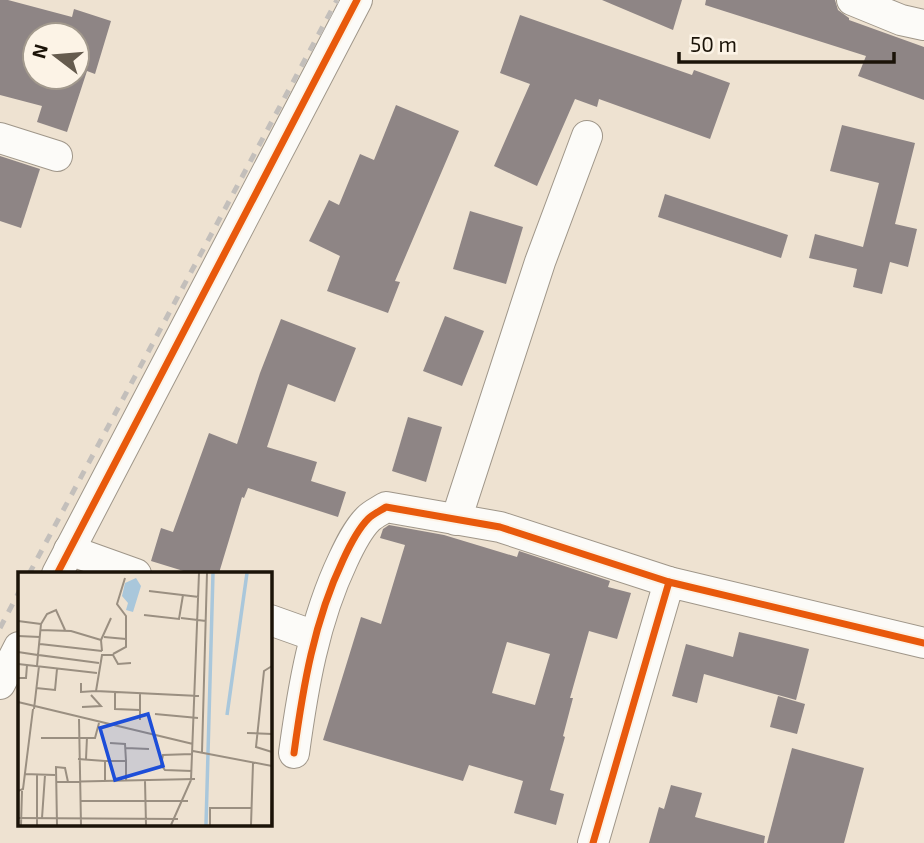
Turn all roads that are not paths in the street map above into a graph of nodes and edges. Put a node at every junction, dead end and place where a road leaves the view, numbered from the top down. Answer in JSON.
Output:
{"nodes":[{"id":1,"x":357,"y":0,"type":"edge"},
{"id":2,"x":852,"y":0,"type":"edge"},
{"id":3,"x":924,"y":25,"type":"edge"},
{"id":4,"x":586,"y":136,"type":"dead end"},
{"id":5,"x":0,"y":138,"type":"edge"},
{"id":6,"x":57,"y":156,"type":"dead end"},
{"id":7,"x":456,"y":520,"type":"junction"},
{"id":8,"x":63,"y":562,"type":"edge"},
{"id":9,"x":129,"y":572,"type":"edge"},
{"id":10,"x":669,"y":582,"type":"junction"},
{"id":11,"x":271,"y":620,"type":"edge"},
{"id":12,"x":315,"y":636,"type":"junction"},
{"id":13,"x":924,"y":643,"type":"edge"},
{"id":14,"x":18,"y":649,"type":"edge"},
{"id":15,"x":0,"y":684,"type":"edge"},
{"id":16,"x":294,"y":753,"type":"dead end"},
{"id":17,"x":593,"y":843,"type":"edge"}],
"edges":[{"from":1,"to":8,"type":"street"},
{"from":2,"to":3,"type":"street"},
{"from":4,"to":7,"type":"street"},
{"from":5,"to":6,"type":"street"},
{"from":7,"to":10,"type":"street"},
{"from":7,"to":12,"type":"street"},
{"from":8,"to":9,"type":"street"},
{"from":10,"to":13,"type":"street"},
{"from":10,"to":17,"type":"street"},
{"from":11,"to":12,"type":"street"},
{"from":12,"to":16,"type":"street"},
{"from":14,"to":15,"type":"street"}]}
